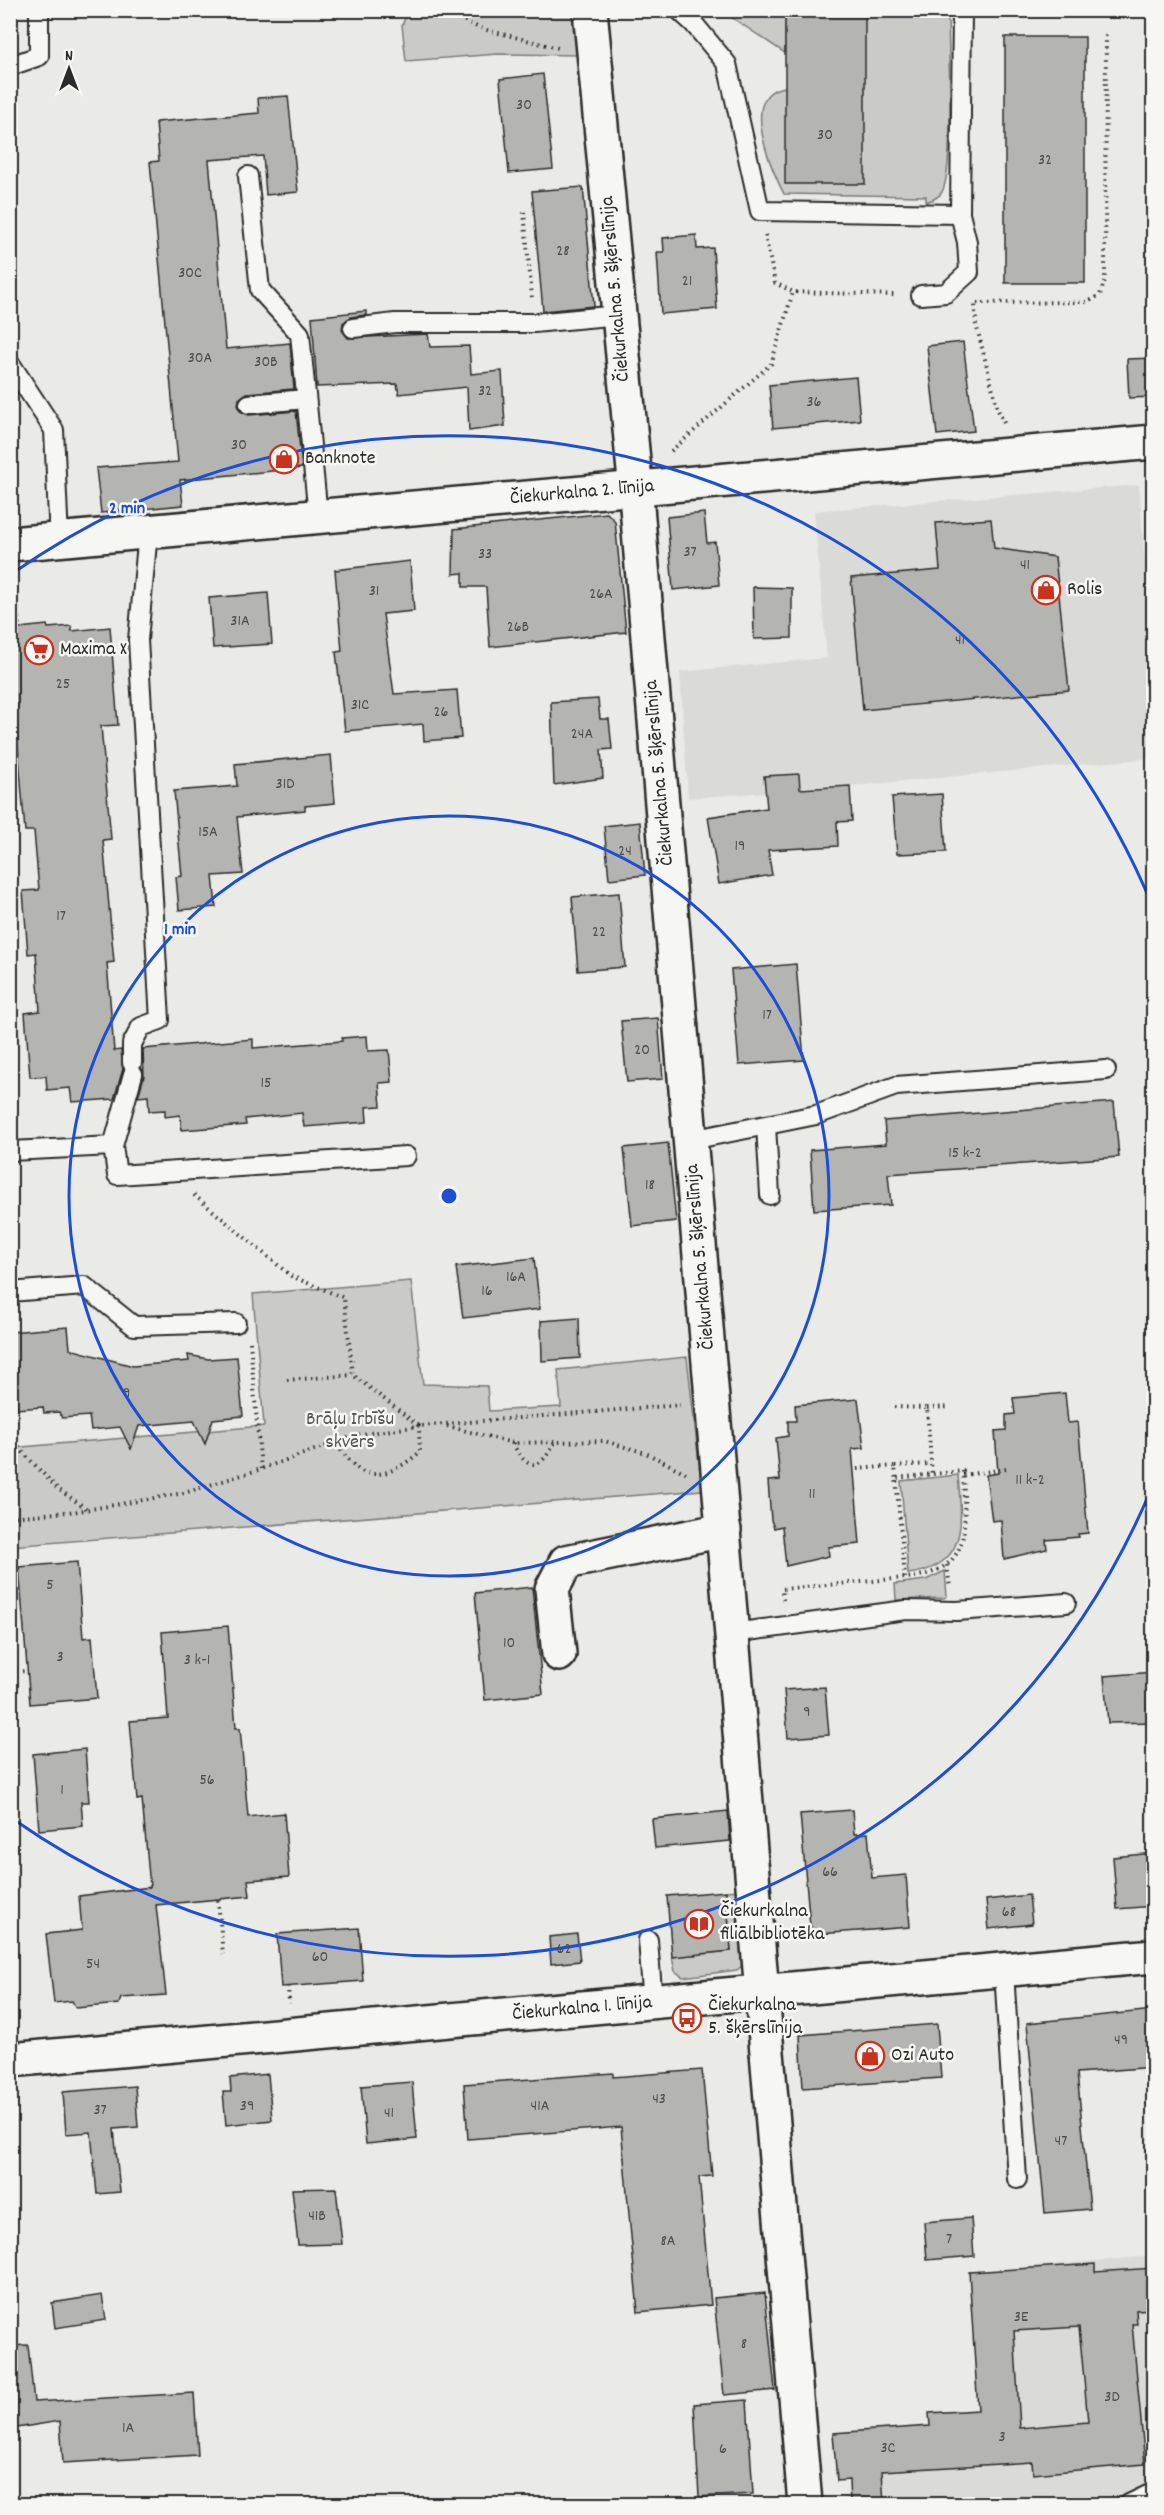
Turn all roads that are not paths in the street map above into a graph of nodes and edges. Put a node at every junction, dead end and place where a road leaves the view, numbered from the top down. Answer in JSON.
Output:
{"nodes":[{"id":1,"x":39,"y":10,"type":"edge"},
{"id":2,"x":590,"y":10,"type":"edge"},
{"id":3,"x":679,"y":10,"type":"edge"},
{"id":4,"x":962,"y":10,"type":"edge"},
{"id":5,"x":10,"y":66,"type":"edge"},
{"id":6,"x":248,"y":176,"type":"dead end"},
{"id":7,"x":960,"y":214,"type":"junction"},
{"id":8,"x":921,"y":295,"type":"road end"},
{"id":9,"x":619,"y":315,"type":"junction"},
{"id":10,"x":353,"y":327,"type":"dead end"},
{"id":11,"x":10,"y":363,"type":"edge"},
{"id":12,"x":306,"y":399,"type":"junction"},
{"id":13,"x":249,"y":404,"type":"dead end"},
{"id":14,"x":1154,"y":442,"type":"edge"},
{"id":15,"x":635,"y":489,"type":"junction"},
{"id":16,"x":318,"y":516,"type":"junction"},
{"id":17,"x":148,"y":532,"type":"junction"},
{"id":18,"x":58,"y":540,"type":"junction"},
{"id":19,"x":10,"y":544,"type":"edge"},
{"id":20,"x":1106,"y":1070,"type":"dead end"},
{"id":21,"x":766,"y":1125,"type":"junction"},
{"id":22,"x":691,"y":1140,"type":"junction"},
{"id":23,"x":112,"y":1146,"type":"junction"},
{"id":24,"x":10,"y":1151,"type":"edge"},
{"id":25,"x":406,"y":1156,"type":"dead end"},
{"id":26,"x":770,"y":1195,"type":"dead end"},
{"id":27,"x":10,"y":1292,"type":"edge"},
{"id":28,"x":243,"y":1329,"type":"road end"},
{"id":29,"x":724,"y":1530,"type":"junction"},
{"id":30,"x":1066,"y":1603,"type":"dead end"},
{"id":31,"x":733,"y":1633,"type":"junction"},
{"id":32,"x":559,"y":1653,"type":"dead end"},
{"id":33,"x":648,"y":1940,"type":"dead end"},
{"id":34,"x":1154,"y":1956,"type":"edge"},
{"id":35,"x":1004,"y":1971,"type":"junction"},
{"id":36,"x":763,"y":1993,"type":"junction"},
{"id":37,"x":653,"y":2003,"type":"junction"},
{"id":38,"x":10,"y":2060,"type":"edge"},
{"id":39,"x":1017,"y":2179,"type":"dead end"},
{"id":40,"x":1154,"y":2492,"type":"edge"},
{"id":41,"x":805,"y":2505,"type":"edge"},
{"id":42,"x":1130,"y":2505,"type":"edge"}],
"edges":[{"from":1,"to":5,"type":"lane"},
{"from":2,"to":9,"type":"street","name":"Čiekurkalna 5. šķērslīnija"},
{"from":3,"to":7,"type":"lane"},
{"from":4,"to":7,"type":"lane"},
{"from":6,"to":12,"type":"lane"},
{"from":7,"to":8,"type":"lane"},
{"from":9,"to":10,"type":"lane"},
{"from":9,"to":15,"type":"street","name":"Čiekurkalna 5. šķērslīnija"},
{"from":11,"to":18,"type":"lane"},
{"from":12,"to":13,"type":"lane"},
{"from":12,"to":16,"type":"lane"},
{"from":14,"to":15,"type":"street","name":"Čiekurkalna 2. līnija"},
{"from":15,"to":16,"type":"street","name":"Čiekurkalna 2. līnija"},
{"from":15,"to":22,"type":"street","name":"Čiekurkalna 5. šķērslīnija"},
{"from":16,"to":17,"type":"street","name":"Čiekurkalna 2. līnija"},
{"from":17,"to":18,"type":"street","name":"Čiekurkalna 2. līnija"},
{"from":17,"to":23,"type":"lane"},
{"from":18,"to":19,"type":"street","name":"Čiekurkalna 2. līnija"},
{"from":20,"to":21,"type":"lane"},
{"from":21,"to":22,"type":"lane"},
{"from":21,"to":26,"type":"lane"},
{"from":22,"to":29,"type":"street","name":"Čiekurkalna 5. šķērslīnija"},
{"from":23,"to":24,"type":"lane"},
{"from":23,"to":25,"type":"lane"},
{"from":27,"to":28,"type":"lane"},
{"from":29,"to":31,"type":"street","name":"Čiekurkalna 5. šķērslīnija"},
{"from":29,"to":32,"type":"street"},
{"from":30,"to":31,"type":"lane"},
{"from":31,"to":36,"type":"street","name":"Čiekurkalna 5. šķērslīnija"},
{"from":33,"to":37,"type":"lane"},
{"from":34,"to":35,"type":"street","name":"Čiekurkalna 1. līnija"},
{"from":35,"to":36,"type":"street","name":"Čiekurkalna 1. līnija"},
{"from":35,"to":39,"type":"lane"},
{"from":36,"to":37,"type":"street","name":"Čiekurkalna 1. līnija"},
{"from":36,"to":41,"type":"street","name":"Čiekurkalna 5. šķērslīnija"},
{"from":37,"to":38,"type":"street","name":"Čiekurkalna 1. līnija"},
{"from":40,"to":42,"type":"lane"}]}
